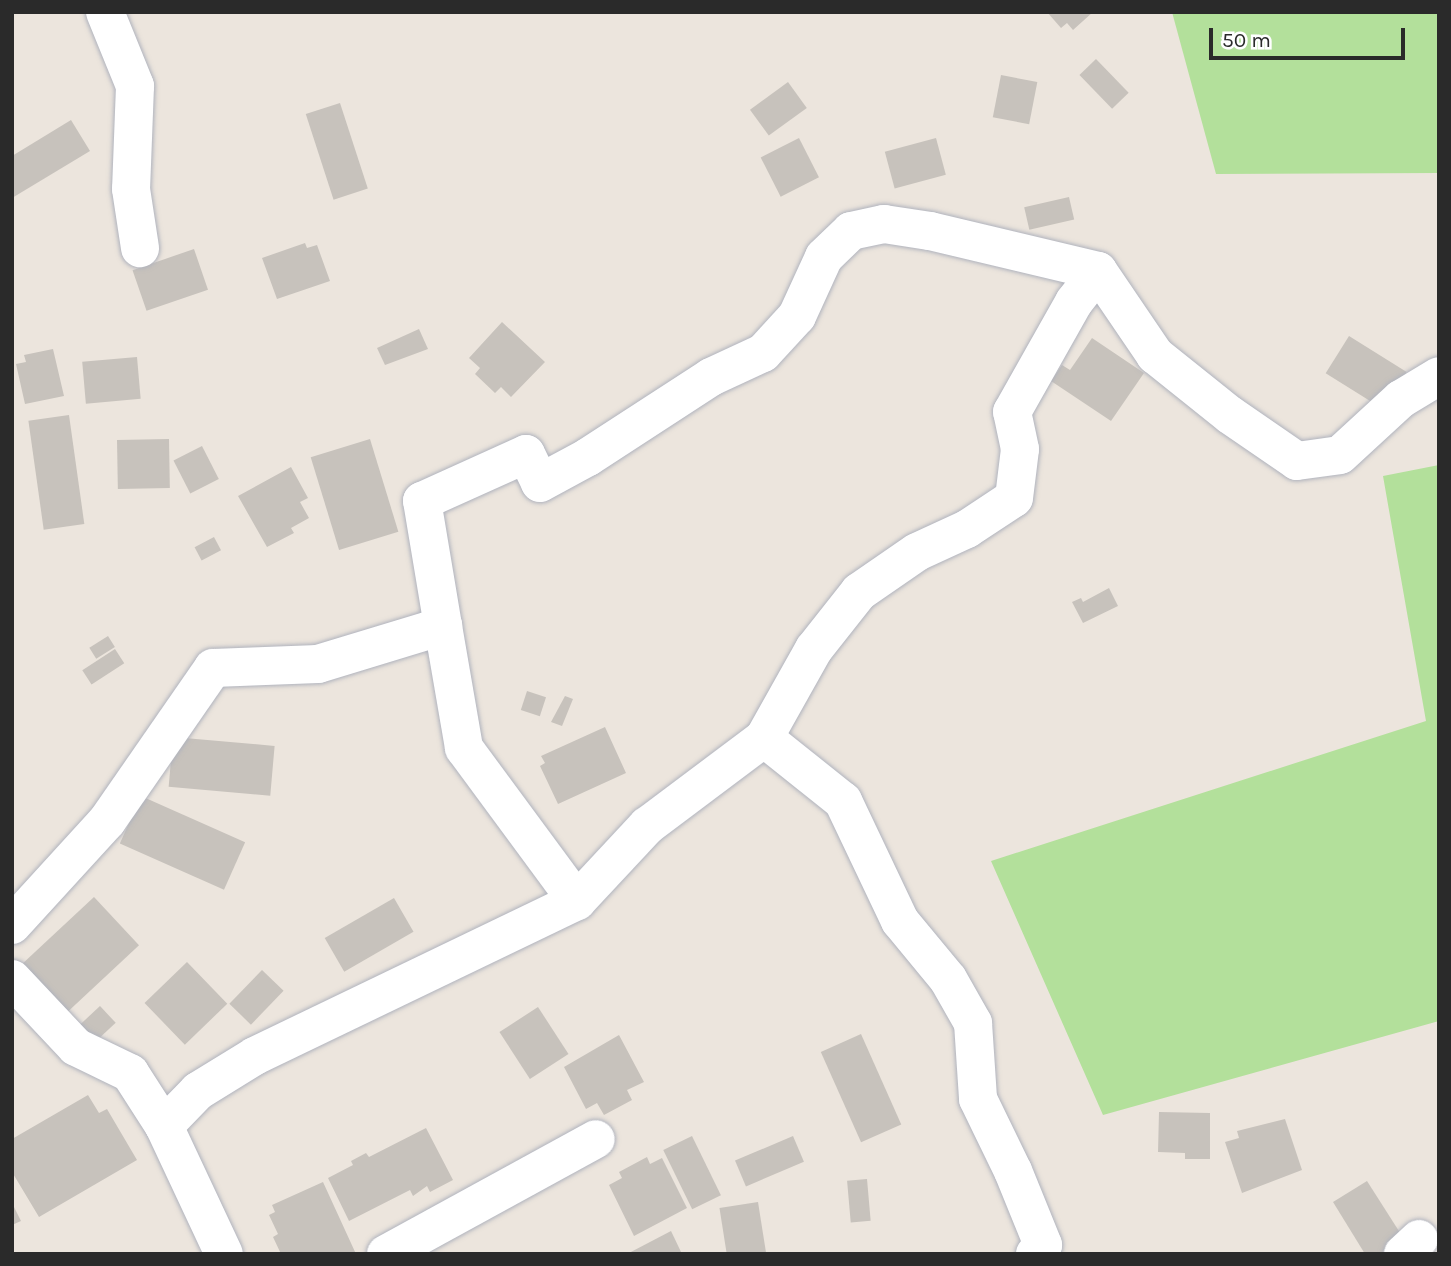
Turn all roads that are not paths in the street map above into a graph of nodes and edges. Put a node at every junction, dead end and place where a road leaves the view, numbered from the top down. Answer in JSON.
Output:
{"nodes":[{"id":1,"x":105,"y":12,"type":"edge"},
{"id":2,"x":140,"y":248,"type":"dead end"},
{"id":3,"x":1098,"y":271,"type":"junction"},
{"id":4,"x":1439,"y":376,"type":"edge"},
{"id":5,"x":443,"y":626,"type":"junction"},
{"id":6,"x":764,"y":738,"type":"junction"},
{"id":7,"x":577,"y":901,"type":"junction"},
{"id":8,"x":12,"y":925,"type":"edge"},
{"id":9,"x":12,"y":979,"type":"edge"},
{"id":10,"x":164,"y":1126,"type":"junction"},
{"id":11,"x":596,"y":1139,"type":"dead end"},
{"id":12,"x":224,"y":1254,"type":"edge"},
{"id":13,"x":386,"y":1254,"type":"edge"},
{"id":14,"x":1035,"y":1254,"type":"edge"}],
"edges":[{"from":1,"to":2,"type":"street"},
{"from":3,"to":4,"type":"street"},
{"from":3,"to":5,"type":"street"},
{"from":3,"to":6,"type":"street"},
{"from":5,"to":7,"type":"street"},
{"from":5,"to":8,"type":"street"},
{"from":6,"to":7,"type":"street"},
{"from":6,"to":14,"type":"street"},
{"from":7,"to":10,"type":"street"},
{"from":9,"to":10,"type":"street"},
{"from":10,"to":12,"type":"street"},
{"from":11,"to":13,"type":"street"}]}
